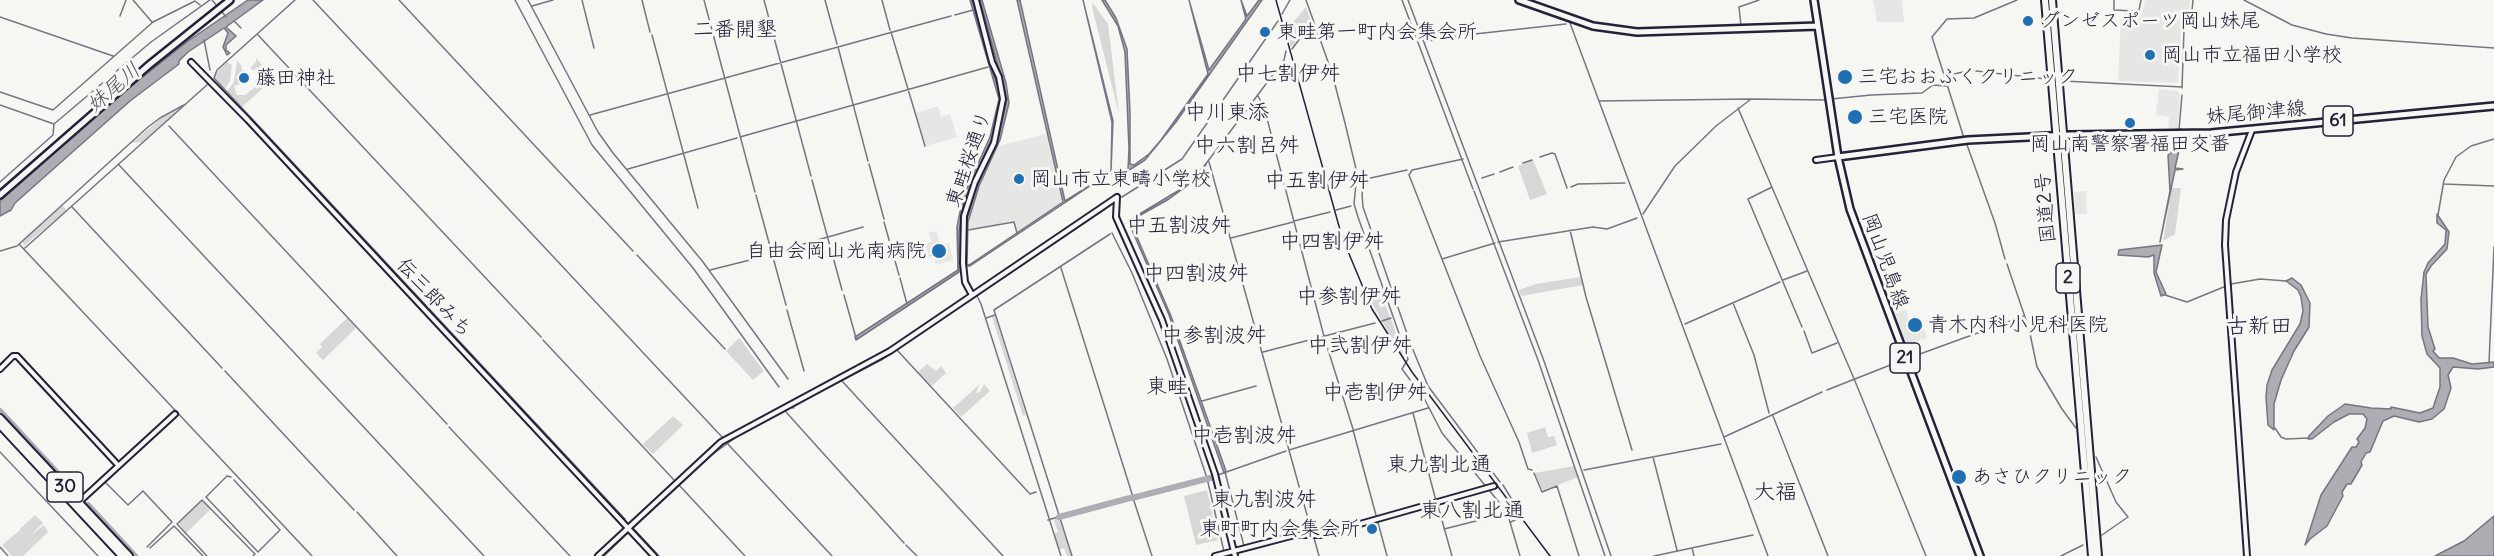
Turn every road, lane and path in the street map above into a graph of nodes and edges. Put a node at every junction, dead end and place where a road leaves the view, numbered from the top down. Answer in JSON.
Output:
{"nodes":[{"id":1,"x":230,"y":0,"type":"edge"},
{"id":2,"x":976,"y":0,"type":"edge"},
{"id":3,"x":1519,"y":0,"type":"edge"},
{"id":4,"x":1814,"y":0,"type":"edge"},
{"id":5,"x":2045,"y":0,"type":"edge"},
{"id":6,"x":2052,"y":0,"type":"edge"},
{"id":7,"x":1818,"y":26,"type":"junction"},
{"id":8,"x":191,"y":62,"type":"dead end"},
{"id":9,"x":2494,"y":106,"type":"edge"},
{"id":10,"x":2252,"y":130,"type":"junction"},
{"id":11,"x":2060,"y":135,"type":"junction"},
{"id":12,"x":1838,"y":158,"type":"junction"},
{"id":13,"x":1816,"y":160,"type":"dead end"},
{"id":14,"x":0,"y":195,"type":"edge"},
{"id":15,"x":972,"y":295,"type":"junction"},
{"id":16,"x":0,"y":369,"type":"edge"},
{"id":17,"x":175,"y":414,"type":"dead end"},
{"id":18,"x":0,"y":418,"type":"edge"},
{"id":19,"x":0,"y":425,"type":"edge"},
{"id":20,"x":118,"y":465,"type":"junction"},
{"id":21,"x":1490,"y":488,"type":"dead end"},
{"id":22,"x":77,"y":504,"type":"junction"},
{"id":23,"x":629,"y":529,"type":"junction"},
{"id":24,"x":1234,"y":554,"type":"edge"},
{"id":25,"x":122,"y":556,"type":"edge"},
{"id":26,"x":129,"y":556,"type":"edge"},
{"id":27,"x":598,"y":556,"type":"edge"},
{"id":28,"x":654,"y":556,"type":"edge"},
{"id":29,"x":1215,"y":556,"type":"edge"},
{"id":30,"x":1980,"y":556,"type":"edge"},
{"id":31,"x":2092,"y":556,"type":"edge"},
{"id":32,"x":2098,"y":556,"type":"edge"},
{"id":33,"x":2247,"y":556,"type":"edge"}],
"edges":[{"from":1,"to":14,"type":"main road"},
{"from":2,"to":15,"type":"street","name":"東畦桜通り"},
{"from":3,"to":7,"type":"main road"},
{"from":4,"to":7,"type":"main road","name":"岡山児島線","number":"21"},
{"from":5,"to":11,"type":"highway","name":"国道2号","number":"2"},
{"from":6,"to":11,"type":"highway","name":"国道2号","number":"2"},
{"from":7,"to":12,"type":"main road","name":"岡山児島線","number":"21"},
{"from":8,"to":23,"type":"street","name":"伝三郎みち"},
{"from":9,"to":10,"type":"main road","name":"妹尾御津線","number":"61"},
{"from":10,"to":11,"type":"main road","name":"妹尾御津線","number":"61"},
{"from":10,"to":33,"type":"street"},
{"from":11,"to":12,"type":"main road","name":"妹尾御津線"},
{"from":11,"to":31,"type":"highway","name":"国道2号","number":"2"},
{"from":11,"to":32,"type":"highway","name":"国道2号","number":"2"},
{"from":12,"to":13,"type":"street"},
{"from":12,"to":30,"type":"main road","name":"岡山児島線","number":"21"},
{"from":15,"to":23,"type":"street"},
{"from":15,"to":24,"type":"street"},
{"from":16,"to":20,"type":"street"},
{"from":17,"to":20,"type":"street"},
{"from":18,"to":22,"type":"highway","number":"30"},
{"from":19,"to":22,"type":"highway","number":"30"},
{"from":20,"to":22,"type":"street"},
{"from":21,"to":24,"type":"street"},
{"from":22,"to":25,"type":"highway","number":"30"},
{"from":22,"to":26,"type":"highway","number":"30"},
{"from":23,"to":27,"type":"street"},
{"from":23,"to":28,"type":"street","name":"伝三郎みち"},
{"from":24,"to":29,"type":"street"}]}
